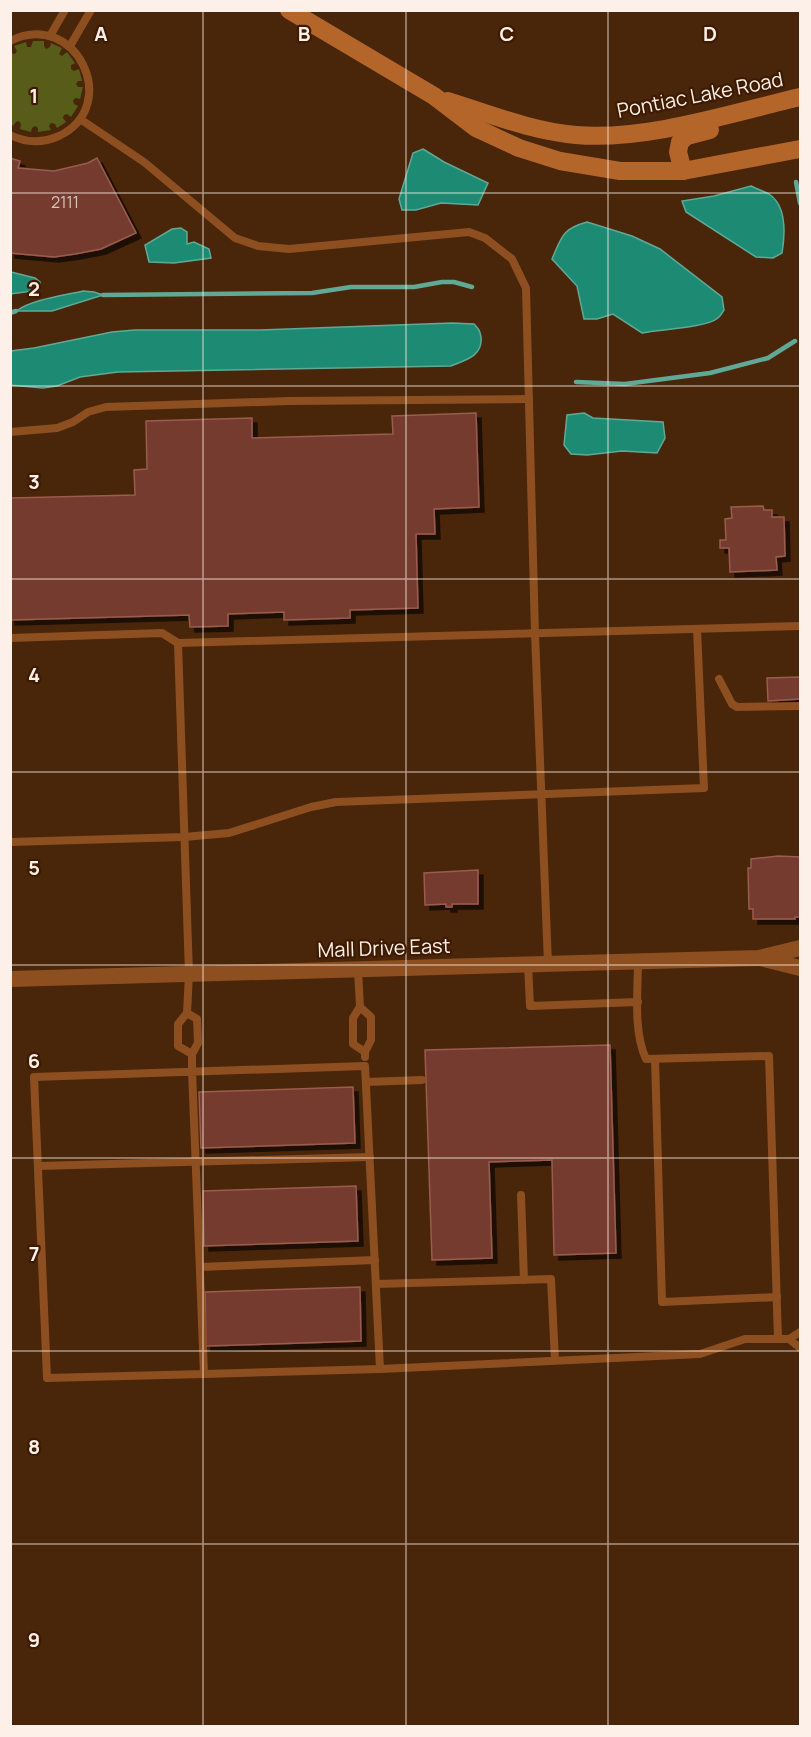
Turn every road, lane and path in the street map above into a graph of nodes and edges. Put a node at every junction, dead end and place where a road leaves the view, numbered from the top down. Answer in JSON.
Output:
{"nodes":[{"id":1,"x":65,"y":10,"type":"edge"},
{"id":2,"x":91,"y":10,"type":"edge"},
{"id":3,"x":289,"y":10,"type":"edge"},
{"id":4,"x":50,"y":36,"type":"junction"},
{"id":5,"x":10,"y":41,"type":"edge"},
{"id":6,"x":70,"y":46,"type":"junction"},
{"id":7,"x":434,"y":96,"type":"junction"},
{"id":8,"x":801,"y":97,"type":"edge"},
{"id":9,"x":777,"y":103,"type":"junction"},
{"id":10,"x":80,"y":119,"type":"junction"},
{"id":11,"x":10,"y":135,"type":"edge"},
{"id":12,"x":801,"y":149,"type":"edge"},
{"id":13,"x":683,"y":171,"type":"junction"},
{"id":14,"x":529,"y":399,"type":"junction"},
{"id":15,"x":10,"y":432,"type":"edge"},
{"id":16,"x":801,"y":626,"type":"edge"},
{"id":17,"x":697,"y":629,"type":"junction"},
{"id":18,"x":535,"y":634,"type":"junction"},
{"id":19,"x":10,"y":638,"type":"edge"},
{"id":20,"x":178,"y":643,"type":"junction"},
{"id":21,"x":719,"y":679,"type":"dead end"},
{"id":22,"x":801,"y":706,"type":"edge"},
{"id":23,"x":542,"y":795,"type":"junction"},
{"id":24,"x":184,"y":837,"type":"junction"},
{"id":25,"x":10,"y":842,"type":"edge"},
{"id":26,"x":801,"y":948,"type":"edge"},
{"id":27,"x":759,"y":958,"type":"junction"},
{"id":28,"x":638,"y":960,"type":"junction"},
{"id":29,"x":528,"y":964,"type":"junction"},
{"id":30,"x":548,"y":964,"type":"junction"},
{"id":31,"x":801,"y":968,"type":"edge"},
{"id":32,"x":358,"y":970,"type":"junction"},
{"id":33,"x":189,"y":974,"type":"junction"},
{"id":34,"x":10,"y":979,"type":"edge"},
{"id":35,"x":638,"y":1002,"type":"junction"},
{"id":36,"x":360,"y":1006,"type":"junction"},
{"id":37,"x":187,"y":1013,"type":"junction"},
{"id":38,"x":365,"y":1052,"type":"junction"},
{"id":39,"x":192,"y":1054,"type":"junction"},
{"id":40,"x":656,"y":1059,"type":"junction"},
{"id":41,"x":365,"y":1066,"type":"junction"},
{"id":42,"x":192,"y":1070,"type":"junction"},
{"id":43,"x":422,"y":1080,"type":"dead end"},
{"id":44,"x":366,"y":1082,"type":"junction"},
{"id":45,"x":370,"y":1158,"type":"junction"},
{"id":46,"x":196,"y":1164,"type":"junction"},
{"id":47,"x":38,"y":1166,"type":"junction"},
{"id":48,"x":521,"y":1195,"type":"dead end"},
{"id":49,"x":375,"y":1260,"type":"junction"},
{"id":50,"x":200,"y":1267,"type":"junction"},
{"id":51,"x":524,"y":1280,"type":"junction"},
{"id":52,"x":376,"y":1284,"type":"junction"},
{"id":53,"x":777,"y":1297,"type":"junction"},
{"id":54,"x":801,"y":1332,"type":"edge"},
{"id":55,"x":778,"y":1339,"type":"junction"},
{"id":56,"x":789,"y":1339,"type":"junction"},
{"id":57,"x":801,"y":1348,"type":"edge"},
{"id":58,"x":555,"y":1360,"type":"junction"},
{"id":59,"x":380,"y":1369,"type":"junction"},
{"id":60,"x":204,"y":1374,"type":"junction"}],
"edges":[{"from":1,"to":4,"type":"lane"},
{"from":2,"to":6,"type":"lane"},
{"from":3,"to":7,"type":"main road","name":"Pontiac Lake Road"},
{"from":4,"to":5,"type":"lane"},
{"from":4,"to":6,"type":"lane"},
{"from":6,"to":10,"type":"lane"},
{"from":7,"to":9,"type":"main road","name":"Pontiac Lake Road"},
{"from":7,"to":13,"type":"main road","name":"Pontiac Lake Road"},
{"from":8,"to":9,"type":"main road","name":"Pontiac Lake Road"},
{"from":9,"to":13,"type":"main road"},
{"from":10,"to":11,"type":"lane"},
{"from":10,"to":14,"type":"lane"},
{"from":12,"to":13,"type":"main road","name":"Pontiac Lake Road"},
{"from":14,"to":15,"type":"lane"},
{"from":14,"to":18,"type":"lane"},
{"from":16,"to":17,"type":"lane"},
{"from":17,"to":18,"type":"lane"},
{"from":17,"to":23,"type":"lane"},
{"from":18,"to":20,"type":"lane"},
{"from":18,"to":23,"type":"lane"},
{"from":19,"to":20,"type":"lane"},
{"from":20,"to":24,"type":"lane"},
{"from":21,"to":22,"type":"lane"},
{"from":23,"to":24,"type":"lane"},
{"from":23,"to":30,"type":"lane"},
{"from":24,"to":25,"type":"lane"},
{"from":24,"to":33,"type":"lane"},
{"from":26,"to":27,"type":"street","name":"Mall Drive East"},
{"from":27,"to":28,"type":"street","name":"Mall Drive East"},
{"from":27,"to":31,"type":"street","name":"Mall Drive East"},
{"from":28,"to":30,"type":"street","name":"Mall Drive East"},
{"from":28,"to":35,"type":"lane"},
{"from":29,"to":30,"type":"street","name":"Mall Drive East"},
{"from":29,"to":32,"type":"street","name":"Mall Drive East"},
{"from":29,"to":35,"type":"lane"},
{"from":32,"to":33,"type":"street","name":"Mall Drive East"},
{"from":32,"to":36,"type":"lane"},
{"from":33,"to":34,"type":"street","name":"Mall Drive East"},
{"from":33,"to":37,"type":"lane"},
{"from":35,"to":40,"type":"lane"},
{"from":36,"to":38,"type":"lane"},
{"from":36,"to":38,"type":"lane"},
{"from":37,"to":39,"type":"lane"},
{"from":37,"to":39,"type":"lane"},
{"from":38,"to":41,"type":"lane"},
{"from":39,"to":42,"type":"lane"},
{"from":40,"to":53,"type":"lane"},
{"from":40,"to":53,"type":"lane"},
{"from":41,"to":42,"type":"lane"},
{"from":41,"to":44,"type":"lane"},
{"from":42,"to":46,"type":"lane"},
{"from":42,"to":47,"type":"lane"},
{"from":43,"to":44,"type":"lane"},
{"from":44,"to":45,"type":"lane"},
{"from":45,"to":46,"type":"lane"},
{"from":45,"to":49,"type":"lane"},
{"from":46,"to":47,"type":"lane"},
{"from":46,"to":50,"type":"lane"},
{"from":47,"to":60,"type":"lane"},
{"from":48,"to":51,"type":"lane"},
{"from":49,"to":50,"type":"lane"},
{"from":49,"to":52,"type":"lane"},
{"from":50,"to":60,"type":"lane"},
{"from":51,"to":52,"type":"lane"},
{"from":51,"to":58,"type":"lane"},
{"from":52,"to":59,"type":"lane"},
{"from":53,"to":55,"type":"lane"},
{"from":54,"to":56,"type":"lane"},
{"from":55,"to":56,"type":"lane"},
{"from":55,"to":58,"type":"lane"},
{"from":56,"to":57,"type":"lane"},
{"from":58,"to":59,"type":"lane"},
{"from":59,"to":60,"type":"lane"}]}
